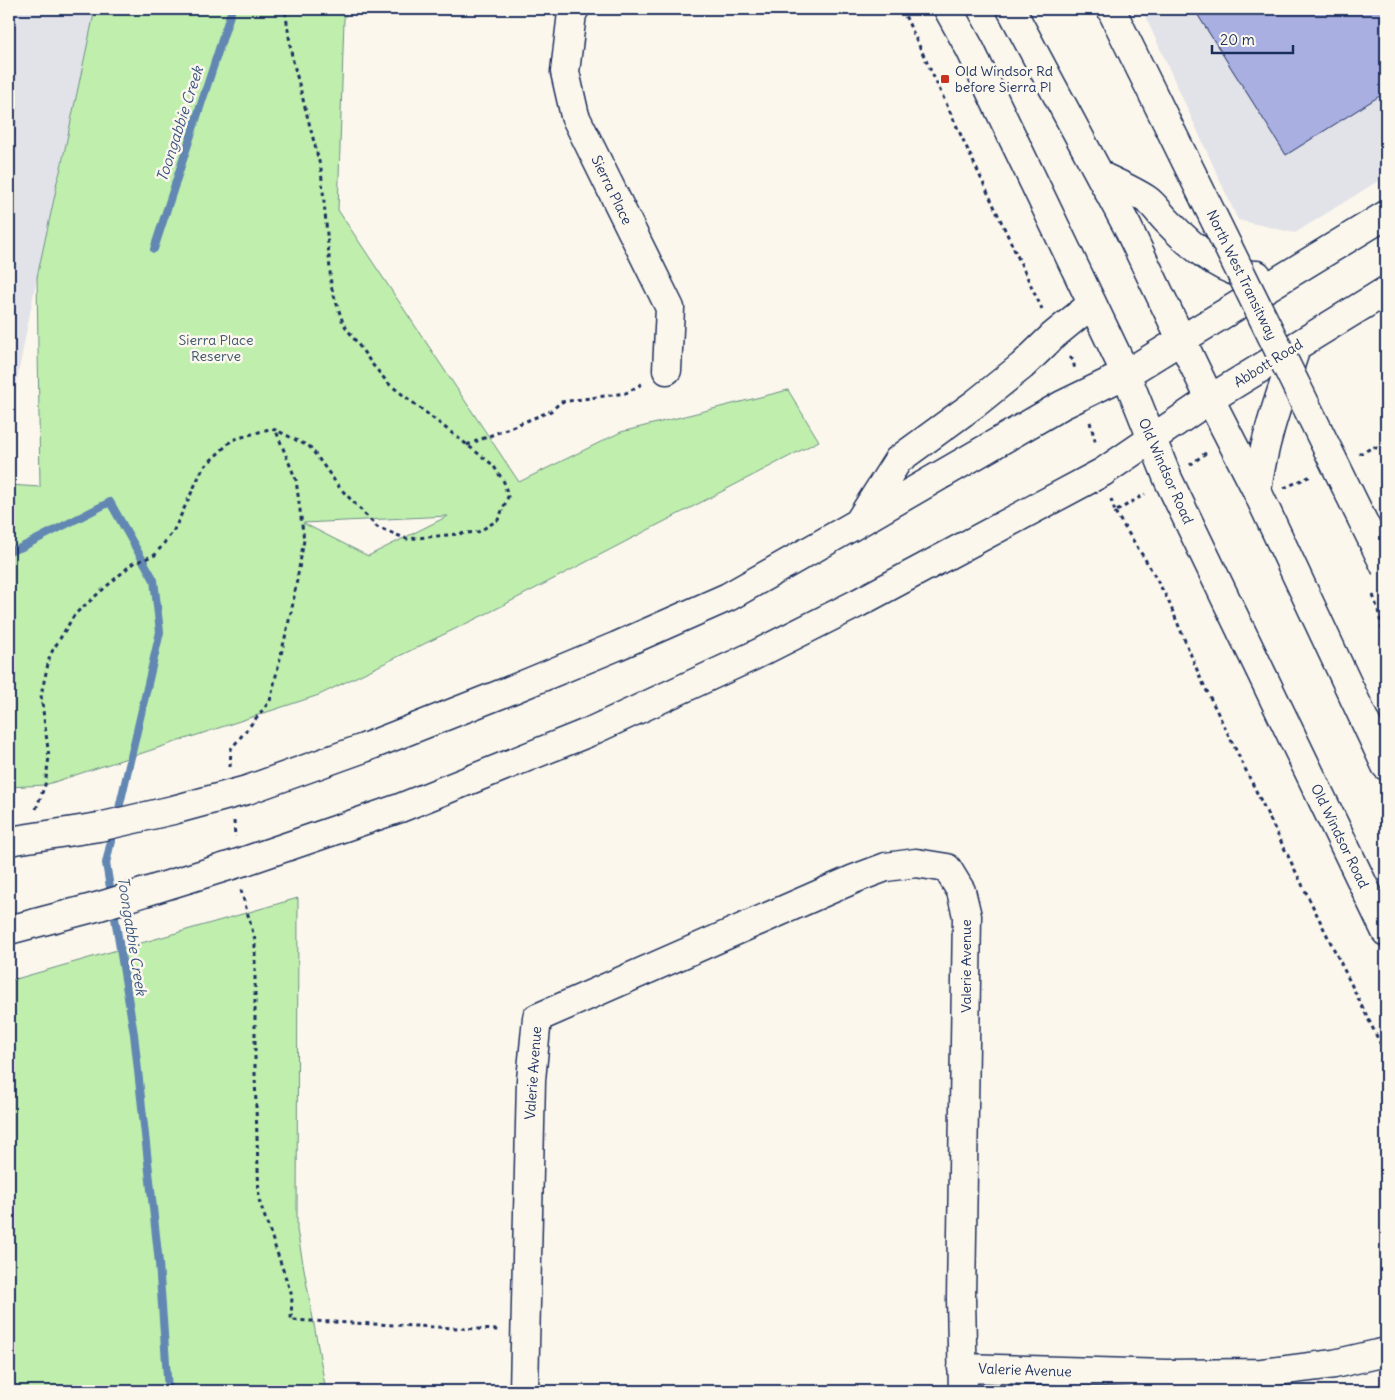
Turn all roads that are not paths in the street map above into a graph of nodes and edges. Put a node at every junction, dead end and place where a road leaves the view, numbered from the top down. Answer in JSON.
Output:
{"nodes":[{"id":1,"x":575,"y":9,"type":"edge"},
{"id":2,"x":948,"y":9,"type":"edge"},
{"id":3,"x":1011,"y":9,"type":"edge"},
{"id":4,"x":1111,"y":9,"type":"edge"},
{"id":5,"x":1101,"y":176,"type":"junction"},
{"id":6,"x":1386,"y":215,"type":"edge"},
{"id":7,"x":1289,"y":274,"type":"junction"},
{"id":8,"x":1386,"y":290,"type":"edge"},
{"id":9,"x":1092,"y":304,"type":"junction"},
{"id":10,"x":1181,"y":340,"type":"junction"},
{"id":11,"x":1297,"y":345,"type":"junction"},
{"id":12,"x":667,"y":370,"type":"road end"},
{"id":13,"x":1126,"y":374,"type":"junction"},
{"id":14,"x":1210,"y":399,"type":"junction"},
{"id":15,"x":1152,"y":440,"type":"junction"},
{"id":16,"x":1257,"y":491,"type":"junction"},
{"id":17,"x":858,"y":523,"type":"junction"},
{"id":18,"x":1386,"y":568,"type":"edge"},
{"id":19,"x":1386,"y":766,"type":"edge"},
{"id":20,"x":12,"y":852,"type":"edge"},
{"id":21,"x":9,"y":930,"type":"edge"},
{"id":22,"x":1386,"y":932,"type":"edge"},
{"id":23,"x":1386,"y":1352,"type":"edge"},
{"id":24,"x":962,"y":1380,"type":"edge"},
{"id":25,"x":524,"y":1391,"type":"edge"}],
"edges":[{"from":1,"to":12,"type":"main road","name":"Sierra Place"},
{"from":2,"to":9,"type":"main road","name":"Old Windsor Road"},
{"from":3,"to":5,"type":"main road"},
{"from":4,"to":18,"type":"main road","name":"North West Transitway","bridge":true},
{"from":5,"to":7,"type":"main road"},
{"from":5,"to":10,"type":"main road"},
{"from":6,"to":7,"type":"main road"},
{"from":7,"to":10,"type":"main road"},
{"from":8,"to":11,"type":"main road","name":"Abbott Road"},
{"from":9,"to":13,"type":"main road","name":"Old Windsor Road"},
{"from":9,"to":17,"type":"main road"},
{"from":10,"to":13,"type":"main road"},
{"from":10,"to":14,"type":"main road"},
{"from":11,"to":14,"type":"main road","name":"Abbott Road"},
{"from":11,"to":16,"type":"main road"},
{"from":13,"to":15,"type":"main road","name":"Old Windsor Road"},
{"from":13,"to":17,"type":"main road"},
{"from":14,"to":15,"type":"main road","name":"Abbott Road"},
{"from":14,"to":16,"type":"main road"},
{"from":15,"to":21,"type":"main road","name":"Abbott Road","bridge":true},
{"from":15,"to":22,"type":"main road","name":"Old Windsor Road"},
{"from":16,"to":19,"type":"main road"},
{"from":17,"to":20,"type":"main road","bridge":true},
{"from":23,"to":24,"type":"main road","name":"Valerie Avenue"},
{"from":24,"to":25,"type":"main road","name":"Valerie Avenue"}]}
